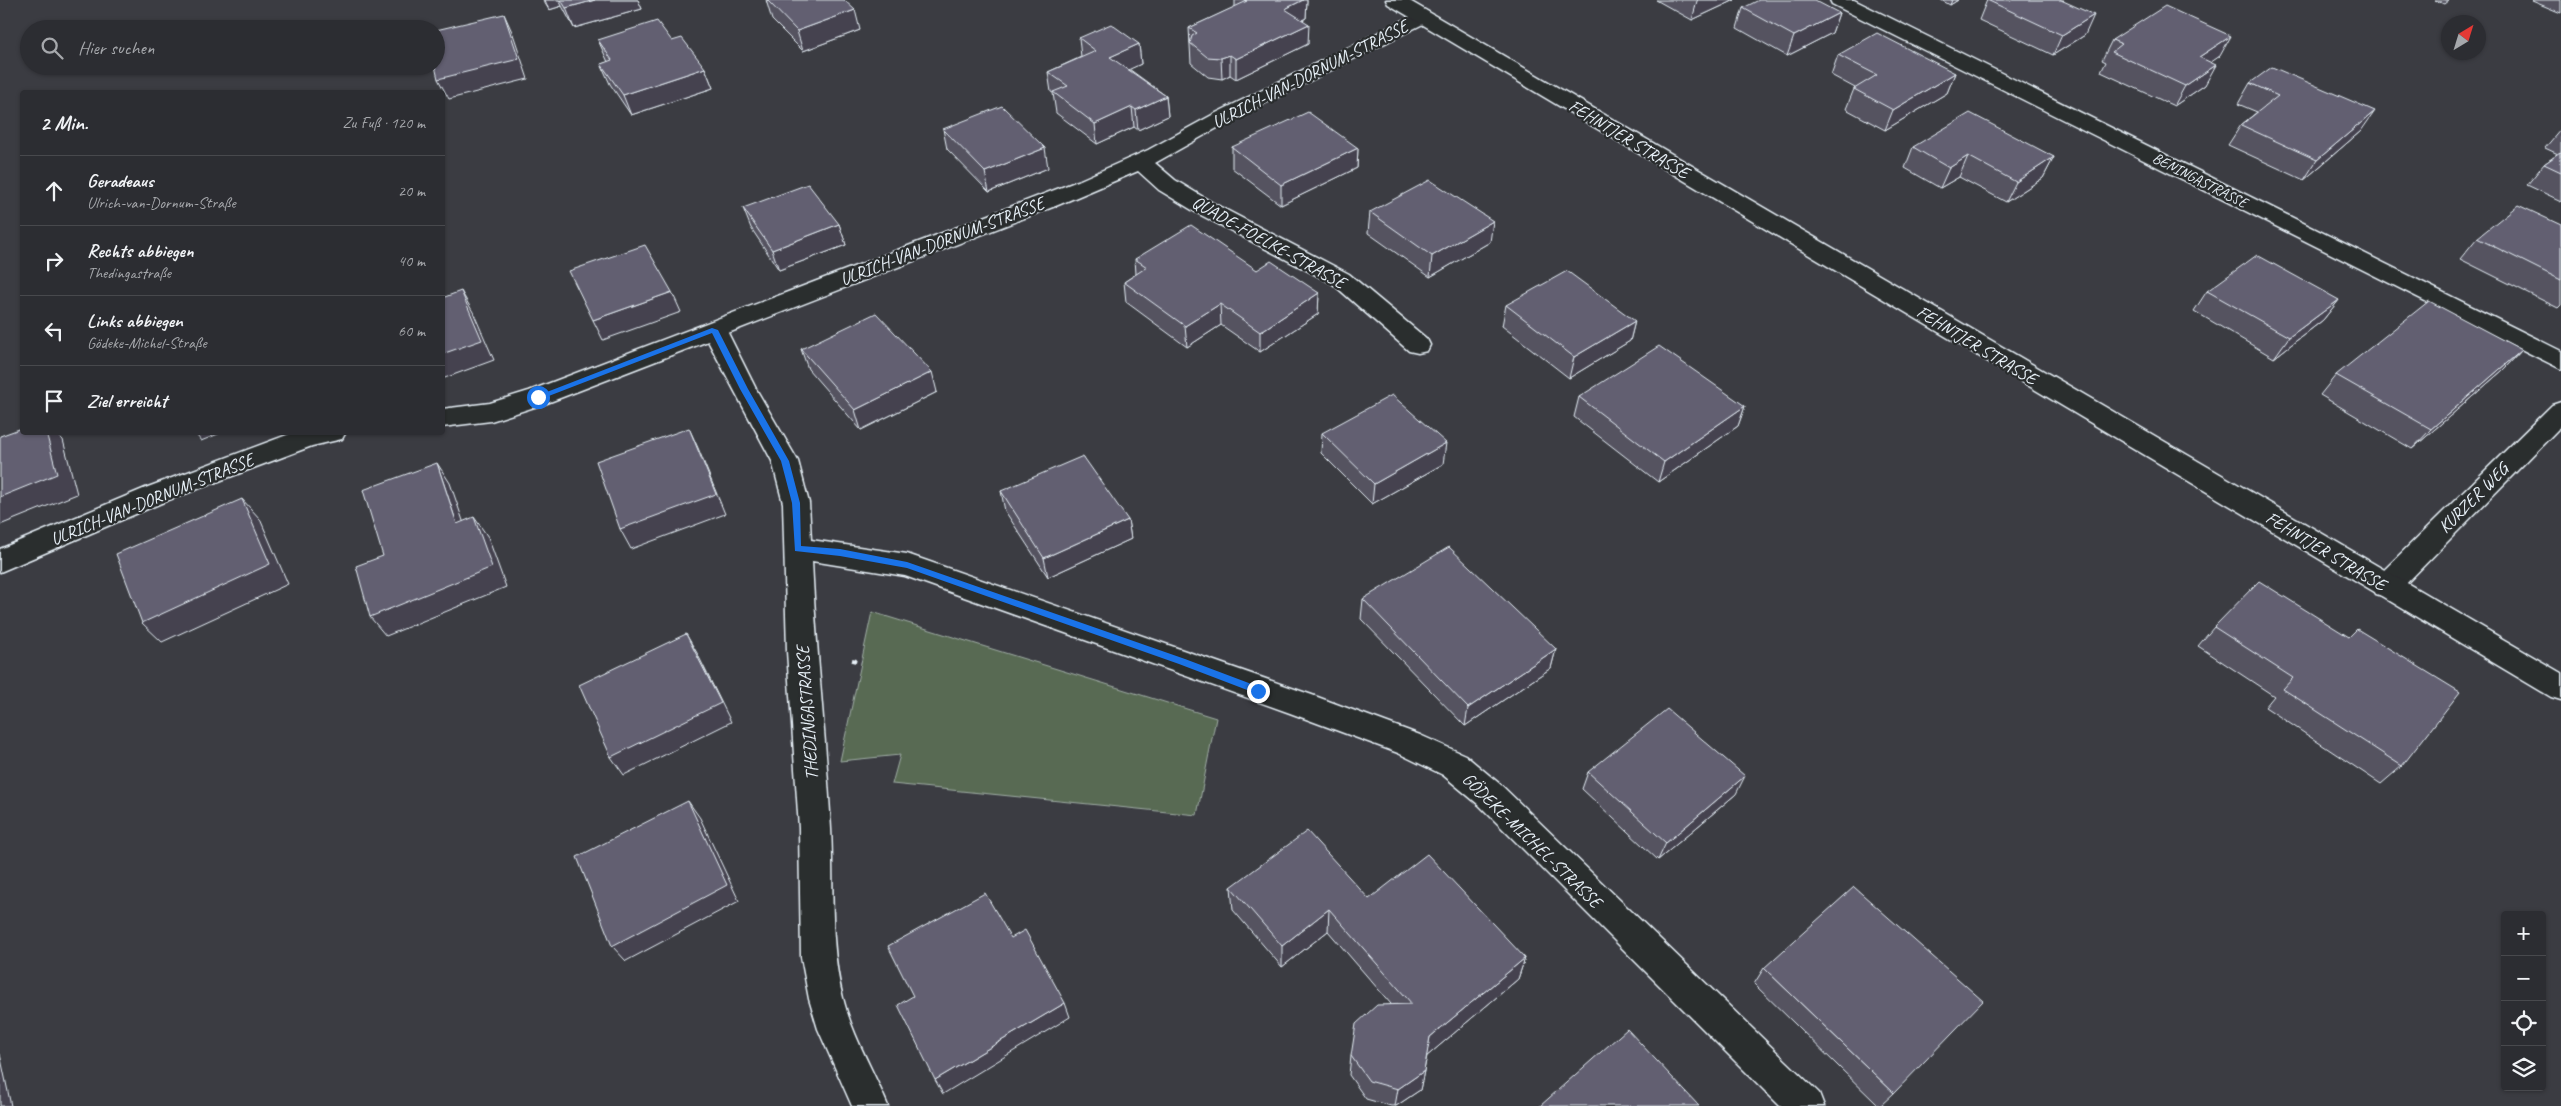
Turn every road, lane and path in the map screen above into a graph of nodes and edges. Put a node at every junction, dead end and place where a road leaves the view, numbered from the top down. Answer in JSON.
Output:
{"nodes":[{"id":1,"x":1395,"y":0,"type":"edge"},
{"id":2,"x":1839,"y":0,"type":"edge"},
{"id":3,"x":1422,"y":17,"type":"junction"},
{"id":4,"x":1142,"y":162,"type":"junction"},
{"id":5,"x":714,"y":330,"type":"junction"},
{"id":6,"x":1418,"y":345,"type":"dead end"},
{"id":7,"x":2561,"y":361,"type":"edge"},
{"id":8,"x":2561,"y":411,"type":"edge"},
{"id":9,"x":445,"y":418,"type":"edge"},
{"id":10,"x":320,"y":435,"type":"edge"},
{"id":11,"x":797,"y":549,"type":"junction"},
{"id":12,"x":0,"y":561,"type":"edge"},
{"id":13,"x":2386,"y":586,"type":"junction"},
{"id":14,"x":2561,"y":688,"type":"edge"},
{"id":15,"x":870,"y":1106,"type":"edge"},
{"id":16,"x":1806,"y":1106,"type":"edge"}],
"edges":[{"from":1,"to":3,"type":"street","name":"FEHNTJER STRASSE"},
{"from":2,"to":7,"type":"street","name":"BENINGASTRASSE"},
{"from":3,"to":4,"type":"street","name":"ULRICH-VAN-DORNUM-STRASSE"},
{"from":3,"to":13,"type":"street","name":"FEHNTJER STRASSE"},
{"from":4,"to":5,"type":"street","name":"ULRICH-VAN-DORNUM-STRASSE"},
{"from":4,"to":6,"type":"street","name":"QUADE-FOELKE-STRASSE"},
{"from":5,"to":9,"type":"street","name":"ULRICH-VAN-DORNUM-STRASSE"},
{"from":5,"to":11,"type":"street","name":"THEDINGASTRASSE"},
{"from":8,"to":13,"type":"street","name":"KURZER WEG"},
{"from":10,"to":12,"type":"street","name":"ULRICH-VAN-DORNUM-STRASSE"},
{"from":11,"to":15,"type":"street","name":"THEDINGASTRASSE"},
{"from":11,"to":16,"type":"street","name":"GÖDEKE-MICHEL-STRASSE"},
{"from":13,"to":14,"type":"street","name":"FEHNTJER STRASSE"}]}
